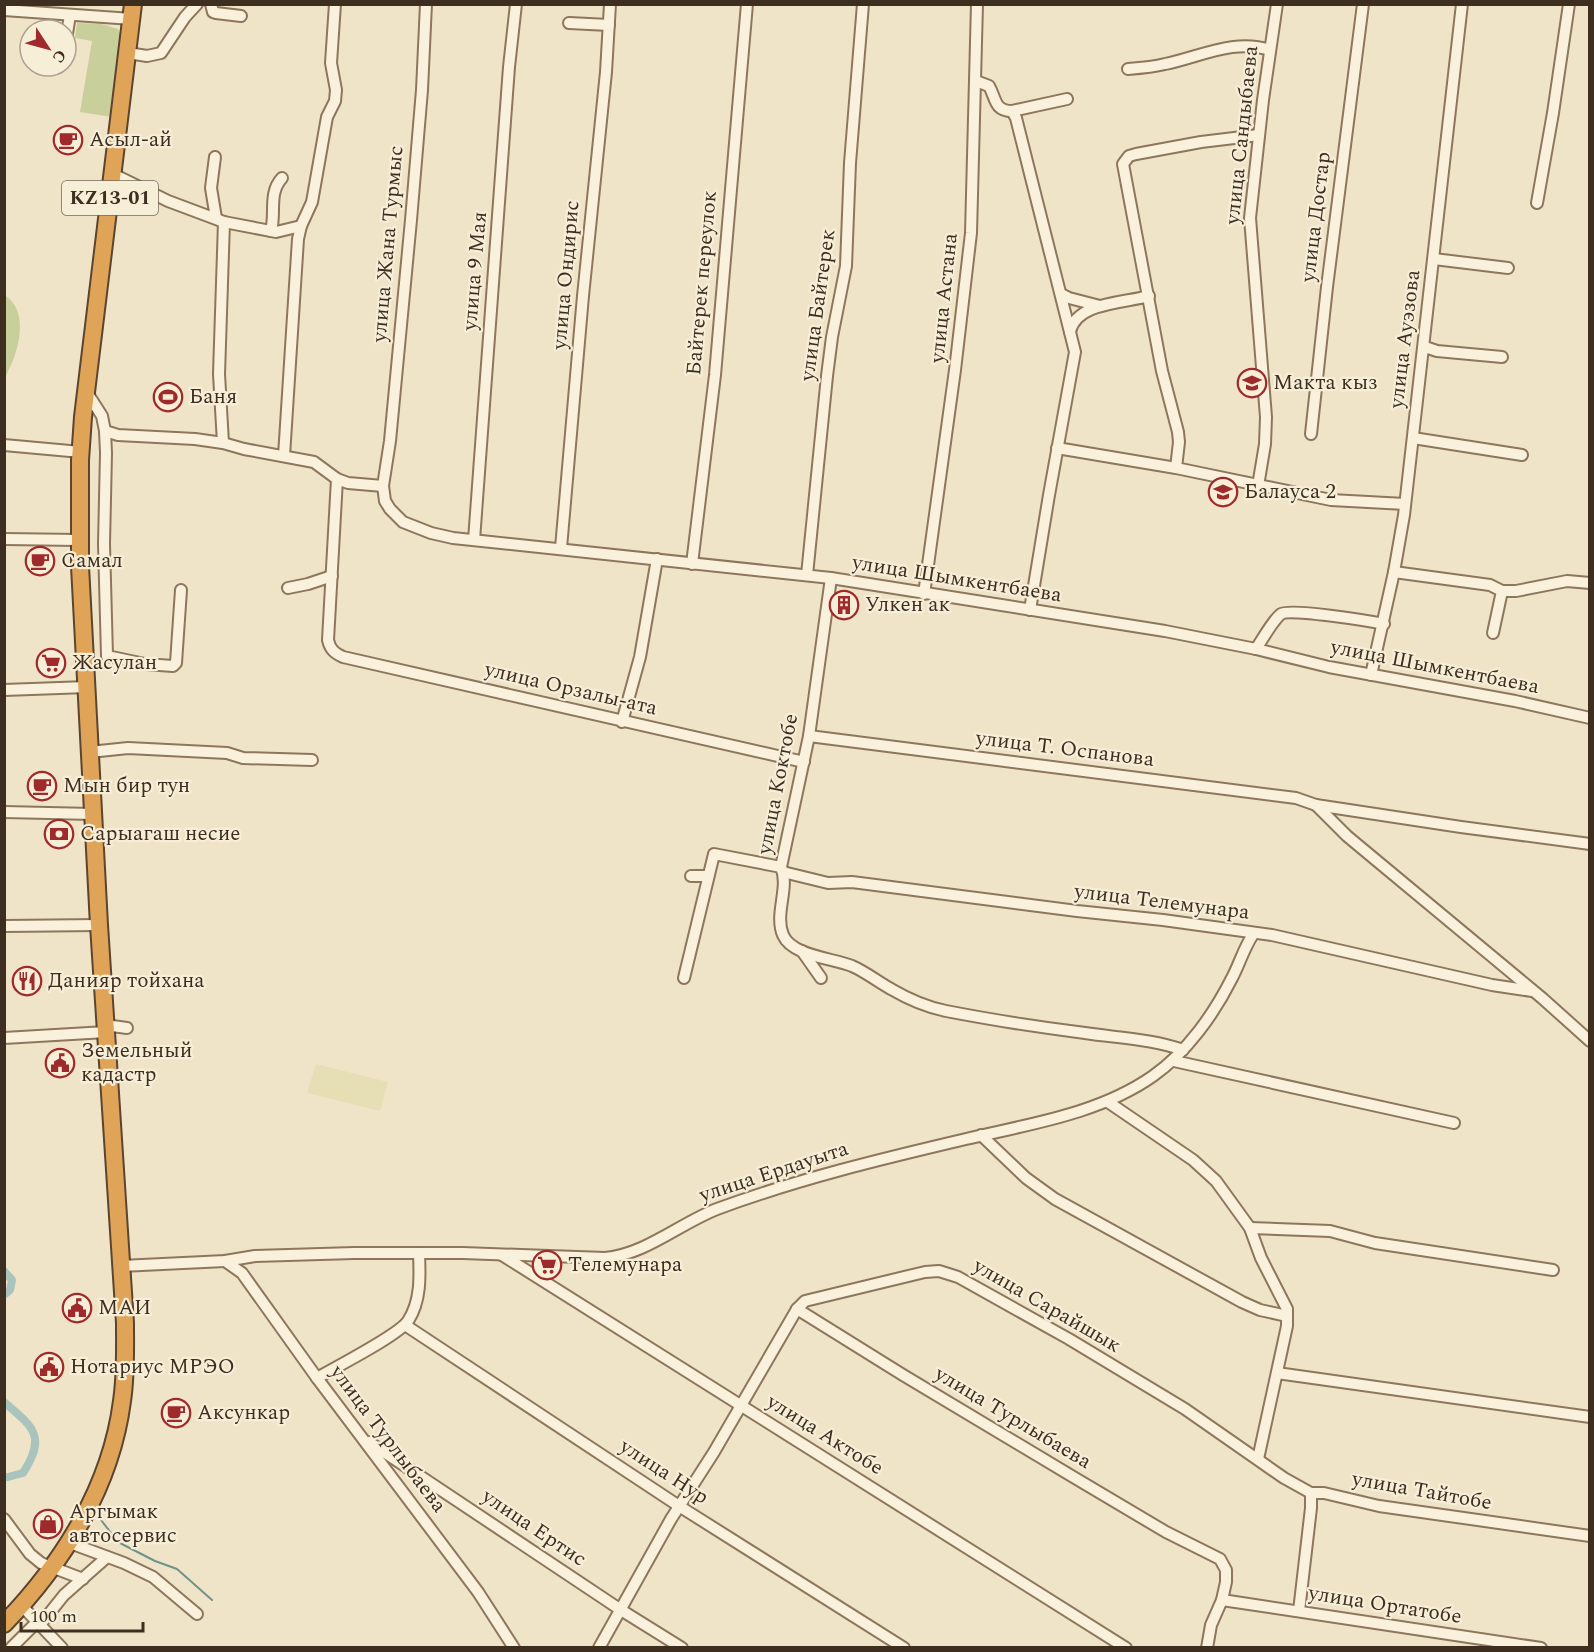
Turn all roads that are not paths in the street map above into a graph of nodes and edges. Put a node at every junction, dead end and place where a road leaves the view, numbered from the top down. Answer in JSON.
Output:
{"nodes":[{"id":1,"x":197,"y":4,"type":"edge"},
{"id":2,"x":211,"y":4,"type":"edge"},
{"id":3,"x":335,"y":4,"type":"edge"},
{"id":4,"x":426,"y":4,"type":"edge"},
{"id":5,"x":516,"y":4,"type":"edge"},
{"id":6,"x":610,"y":4,"type":"edge"},
{"id":7,"x":747,"y":4,"type":"edge"},
{"id":8,"x":863,"y":4,"type":"edge"},
{"id":9,"x":976,"y":4,"type":"edge"},
{"id":10,"x":1277,"y":4,"type":"edge"},
{"id":11,"x":1363,"y":4,"type":"edge"},
{"id":12,"x":1462,"y":4,"type":"edge"},
{"id":13,"x":1569,"y":4,"type":"edge"},
{"id":14,"x":4,"y":10,"type":"edge"},
{"id":15,"x":132,"y":12,"type":"edge"},
{"id":16,"x":70,"y":15,"type":"junction"},
{"id":17,"x":241,"y":16,"type":"dead end"},
{"id":18,"x":70,"y":18,"type":"edge"},
{"id":19,"x":569,"y":23,"type":"dead end"},
{"id":20,"x":609,"y":25,"type":"junction"},
{"id":21,"x":1270,"y":50,"type":"junction"},
{"id":22,"x":128,"y":53,"type":"junction"},
{"id":23,"x":1128,"y":69,"type":"dead end"},
{"id":24,"x":976,"y":81,"type":"junction"},
{"id":25,"x":1067,"y":99,"type":"dead end"},
{"id":26,"x":1012,"y":111,"type":"junction"},
{"id":27,"x":1259,"y":135,"type":"junction"},
{"id":28,"x":215,"y":157,"type":"dead end"},
{"id":29,"x":113,"y":174,"type":"junction"},
{"id":30,"x":282,"y":178,"type":"dead end"},
{"id":31,"x":1537,"y":203,"type":"dead end"},
{"id":32,"x":220,"y":220,"type":"junction"},
{"id":33,"x":301,"y":226,"type":"junction"},
{"id":34,"x":274,"y":232,"type":"junction"},
{"id":35,"x":297,"y":255,"type":"junction"},
{"id":36,"x":1434,"y":259,"type":"junction"},
{"id":37,"x":1508,"y":268,"type":"dead end"},
{"id":38,"x":1061,"y":294,"type":"junction"},
{"id":39,"x":1149,"y":296,"type":"junction"},
{"id":40,"x":1101,"y":306,"type":"junction"},
{"id":41,"x":1070,"y":332,"type":"junction"},
{"id":42,"x":1425,"y":347,"type":"junction"},
{"id":43,"x":1502,"y":357,"type":"dead end"},
{"id":44,"x":86,"y":391,"type":"junction"},
{"id":45,"x":105,"y":431,"type":"junction"},
{"id":46,"x":1311,"y":434,"type":"dead end"},
{"id":47,"x":1413,"y":438,"type":"junction"},
{"id":48,"x":223,"y":443,"type":"junction"},
{"id":49,"x":4,"y":445,"type":"edge"},
{"id":50,"x":1057,"y":448,"type":"junction"},
{"id":51,"x":81,"y":452,"type":"junction"},
{"id":52,"x":1522,"y":454,"type":"dead end"},
{"id":53,"x":284,"y":456,"type":"junction"},
{"id":54,"x":1176,"y":468,"type":"junction"},
{"id":55,"x":336,"y":479,"type":"junction"},
{"id":56,"x":383,"y":486,"type":"junction"},
{"id":57,"x":1258,"y":486,"type":"junction"},
{"id":58,"x":1405,"y":504,"type":"junction"},
{"id":59,"x":4,"y":539,"type":"edge"},
{"id":60,"x":80,"y":540,"type":"junction"},
{"id":61,"x":474,"y":540,"type":"junction"},
{"id":62,"x":561,"y":548,"type":"junction"},
{"id":63,"x":657,"y":560,"type":"junction"},
{"id":64,"x":692,"y":564,"type":"junction"},
{"id":65,"x":1395,"y":572,"type":"junction"},
{"id":66,"x":807,"y":574,"type":"junction"},
{"id":67,"x":332,"y":576,"type":"junction"},
{"id":68,"x":831,"y":578,"type":"junction"},
{"id":69,"x":1590,"y":583,"type":"edge"},
{"id":70,"x":288,"y":588,"type":"dead end"},
{"id":71,"x":182,"y":590,"type":"dead end"},
{"id":72,"x":1502,"y":591,"type":"junction"},
{"id":73,"x":924,"y":594,"type":"junction"},
{"id":74,"x":1030,"y":610,"type":"junction"},
{"id":75,"x":1384,"y":624,"type":"junction"},
{"id":76,"x":1493,"y":633,"type":"dead end"},
{"id":77,"x":1256,"y":649,"type":"junction"},
{"id":78,"x":1371,"y":675,"type":"junction"},
{"id":79,"x":87,"y":687,"type":"junction"},
{"id":80,"x":4,"y":690,"type":"edge"},
{"id":81,"x":1590,"y":718,"type":"edge"},
{"id":82,"x":622,"y":722,"type":"junction"},
{"id":83,"x":808,"y":736,"type":"junction"},
{"id":84,"x":90,"y":752,"type":"junction"},
{"id":85,"x":312,"y":760,"type":"dead end"},
{"id":86,"x":804,"y":762,"type":"junction"},
{"id":87,"x":1316,"y":805,"type":"junction"},
{"id":88,"x":4,"y":812,"type":"edge"},
{"id":89,"x":93,"y":814,"type":"junction"},
{"id":90,"x":1590,"y":844,"type":"edge"},
{"id":91,"x":782,"y":870,"type":"junction"},
{"id":92,"x":691,"y":876,"type":"dead end"},
{"id":93,"x":708,"y":876,"type":"junction"},
{"id":94,"x":99,"y":925,"type":"junction"},
{"id":95,"x":4,"y":926,"type":"edge"},
{"id":96,"x":1254,"y":933,"type":"junction"},
{"id":97,"x":802,"y":951,"type":"junction"},
{"id":98,"x":684,"y":978,"type":"dead end"},
{"id":99,"x":820,"y":978,"type":"dead end"},
{"id":100,"x":1532,"y":991,"type":"junction"},
{"id":101,"x":105,"y":1028,"type":"junction"},
{"id":102,"x":127,"y":1028,"type":"dead end"},
{"id":103,"x":4,"y":1038,"type":"edge"},
{"id":104,"x":1590,"y":1041,"type":"edge"},
{"id":105,"x":1183,"y":1050,"type":"junction"},
{"id":106,"x":1174,"y":1060,"type":"junction"},
{"id":107,"x":1108,"y":1102,"type":"junction"},
{"id":108,"x":1454,"y":1123,"type":"dead end"},
{"id":109,"x":981,"y":1135,"type":"junction"},
{"id":110,"x":1251,"y":1228,"type":"junction"},
{"id":111,"x":418,"y":1253,"type":"junction"},
{"id":112,"x":502,"y":1255,"type":"junction"},
{"id":113,"x":225,"y":1261,"type":"junction"},
{"id":114,"x":121,"y":1266,"type":"junction"},
{"id":115,"x":1553,"y":1270,"type":"dead end"},
{"id":116,"x":797,"y":1309,"type":"junction"},
{"id":117,"x":1287,"y":1316,"type":"junction"},
{"id":118,"x":405,"y":1325,"type":"junction"},
{"id":119,"x":1277,"y":1373,"type":"junction"},
{"id":120,"x":317,"y":1378,"type":"junction"},
{"id":121,"x":741,"y":1404,"type":"junction"},
{"id":122,"x":1590,"y":1418,"type":"edge"},
{"id":123,"x":365,"y":1439,"type":"junction"},
{"id":124,"x":1258,"y":1459,"type":"junction"},
{"id":125,"x":1311,"y":1493,"type":"junction"},
{"id":126,"x":680,"y":1506,"type":"junction"},
{"id":127,"x":4,"y":1519,"type":"edge"},
{"id":128,"x":1590,"y":1536,"type":"edge"},
{"id":129,"x":70,"y":1543,"type":"junction"},
{"id":130,"x":107,"y":1557,"type":"junction"},
{"id":131,"x":52,"y":1568,"type":"junction"},
{"id":132,"x":82,"y":1579,"type":"junction"},
{"id":133,"x":1222,"y":1600,"type":"junction"},
{"id":134,"x":22,"y":1606,"type":"junction"},
{"id":135,"x":621,"y":1610,"type":"junction"},
{"id":136,"x":1299,"y":1611,"type":"junction"},
{"id":137,"x":197,"y":1614,"type":"dead end"},
{"id":138,"x":4,"y":1624,"type":"edge"},
{"id":139,"x":39,"y":1624,"type":"junction"},
{"id":140,"x":11,"y":1647,"type":"edge"},
{"id":141,"x":62,"y":1647,"type":"edge"},
{"id":142,"x":514,"y":1647,"type":"edge"},
{"id":143,"x":599,"y":1647,"type":"edge"},
{"id":144,"x":682,"y":1647,"type":"edge"},
{"id":145,"x":904,"y":1647,"type":"edge"},
{"id":146,"x":1126,"y":1647,"type":"edge"},
{"id":147,"x":1207,"y":1647,"type":"edge"},
{"id":148,"x":1541,"y":1647,"type":"edge"}],
"edges":[{"from":1,"to":22,"type":"street"},
{"from":2,"to":17,"type":"street"},
{"from":3,"to":33,"type":"street"},
{"from":4,"to":56,"type":"street","name":"улица Жана Турмыс"},
{"from":5,"to":61,"type":"street","name":"улица 9 Мая"},
{"from":6,"to":20,"type":"street","name":"улица Ондирис"},
{"from":7,"to":64,"type":"street","name":"Байтерек переулок"},
{"from":8,"to":66,"type":"street","name":"улица Байтерек"},
{"from":9,"to":24,"type":"street","name":"улица Астана"},
{"from":10,"to":21,"type":"street","name":"улица Сандыбаева"},
{"from":11,"to":46,"type":"street","name":"улица Достар"},
{"from":12,"to":36,"type":"street","name":"улица Ауэзова"},
{"from":13,"to":31,"type":"street"},
{"from":14,"to":16,"type":"street"},
{"from":15,"to":16,"type":"street"},
{"from":15,"to":22,"type":"highway","number":"KZ13-01"},
{"from":16,"to":18,"type":"street"},
{"from":19,"to":20,"type":"street"},
{"from":20,"to":62,"type":"street","name":"улица Ондирис"},
{"from":21,"to":23,"type":"street"},
{"from":21,"to":27,"type":"street","name":"улица Сандыбаева"},
{"from":22,"to":29,"type":"highway","number":"KZ13-01"},
{"from":24,"to":26,"type":"street"},
{"from":24,"to":73,"type":"street","name":"улица Астана"},
{"from":25,"to":26,"type":"street"},
{"from":26,"to":38,"type":"street"},
{"from":27,"to":39,"type":"street"},
{"from":27,"to":57,"type":"street","name":"улица Сандыбаева"},
{"from":28,"to":32,"type":"street"},
{"from":29,"to":32,"type":"street"},
{"from":29,"to":44,"type":"highway","number":"KZ13-01"},
{"from":30,"to":34,"type":"street"},
{"from":32,"to":34,"type":"street"},
{"from":32,"to":48,"type":"street"},
{"from":33,"to":34,"type":"street"},
{"from":33,"to":35,"type":"street"},
{"from":34,"to":35,"type":"street"},
{"from":35,"to":53,"type":"street"},
{"from":36,"to":37,"type":"street"},
{"from":36,"to":42,"type":"street","name":"улица Ауэзова"},
{"from":38,"to":40,"type":"street"},
{"from":38,"to":41,"type":"street"},
{"from":39,"to":40,"type":"street"},
{"from":39,"to":54,"type":"street"},
{"from":40,"to":41,"type":"street"},
{"from":41,"to":50,"type":"street"},
{"from":42,"to":43,"type":"street"},
{"from":42,"to":47,"type":"street","name":"улица Ауэзова"},
{"from":44,"to":45,"type":"street"},
{"from":44,"to":51,"type":"highway","number":"KZ13-01"},
{"from":45,"to":48,"type":"street"},
{"from":45,"to":71,"type":"street"},
{"from":47,"to":52,"type":"street"},
{"from":47,"to":58,"type":"street","name":"улица Ауэзова"},
{"from":48,"to":53,"type":"street"},
{"from":49,"to":51,"type":"street"},
{"from":50,"to":54,"type":"street"},
{"from":50,"to":74,"type":"street"},
{"from":51,"to":60,"type":"highway","number":"KZ13-01"},
{"from":53,"to":55,"type":"street"},
{"from":54,"to":57,"type":"street"},
{"from":55,"to":56,"type":"street"},
{"from":55,"to":67,"type":"street"},
{"from":56,"to":61,"type":"street","name":"улица Шымкентбаева"},
{"from":57,"to":58,"type":"street"},
{"from":58,"to":65,"type":"street","name":"улица Ауэзова"},
{"from":59,"to":60,"type":"street"},
{"from":60,"to":79,"type":"highway","number":"KZ13-01"},
{"from":61,"to":62,"type":"street","name":"улица Шымкентбаева"},
{"from":62,"to":63,"type":"street","name":"улица Шымкентбаева"},
{"from":63,"to":64,"type":"street","name":"улица Шымкентбаева"},
{"from":63,"to":82,"type":"street"},
{"from":64,"to":66,"type":"street","name":"улица Шымкентбаева"},
{"from":65,"to":72,"type":"street"},
{"from":65,"to":75,"type":"street","name":"улица Ауэзова"},
{"from":66,"to":68,"type":"street","name":"улица Шымкентбаева"},
{"from":67,"to":70,"type":"street"},
{"from":67,"to":82,"type":"street","name":"улица Орзалы-ата"},
{"from":68,"to":73,"type":"street","name":"улица Шымкентбаева"},
{"from":68,"to":83,"type":"street","name":"улица Коктобе"},
{"from":69,"to":72,"type":"street"},
{"from":72,"to":76,"type":"street"},
{"from":73,"to":74,"type":"street","name":"улица Шымкентбаева"},
{"from":74,"to":77,"type":"street","name":"улица Шымкентбаева"},
{"from":75,"to":77,"type":"street"},
{"from":75,"to":78,"type":"street","name":"улица Ауэзова"},
{"from":77,"to":78,"type":"street","name":"улица Шымкентбаева"},
{"from":78,"to":81,"type":"street","name":"улица Шымкентбаева"},
{"from":79,"to":80,"type":"street"},
{"from":79,"to":84,"type":"highway","number":"KZ13-01"},
{"from":82,"to":86,"type":"street","name":"улица Орзалы-ата"},
{"from":83,"to":86,"type":"street","name":"улица Коктобе"},
{"from":83,"to":87,"type":"street","name":"улица Т. Оспанова"},
{"from":84,"to":85,"type":"street"},
{"from":84,"to":89,"type":"highway","number":"KZ13-01"},
{"from":86,"to":91,"type":"street","name":"улица Коктобе"},
{"from":87,"to":90,"type":"street","name":"улица Т. Оспанова"},
{"from":87,"to":100,"type":"street","name":"улица Т. Оспанова"},
{"from":88,"to":89,"type":"street"},
{"from":89,"to":94,"type":"highway","number":"KZ13-01"},
{"from":91,"to":93,"type":"street","name":"улица Телемунара"},
{"from":91,"to":96,"type":"street","name":"улица Телемунара"},
{"from":91,"to":97,"type":"street","name":"улица Коктобе"},
{"from":92,"to":93,"type":"street"},
{"from":93,"to":98,"type":"street"},
{"from":94,"to":95,"type":"street"},
{"from":94,"to":101,"type":"highway","number":"KZ13-01"},
{"from":96,"to":100,"type":"street","name":"улица Телемунара"},
{"from":96,"to":105,"type":"street","name":"улица Ердауыта"},
{"from":97,"to":99,"type":"street","name":"улица Коктобе"},
{"from":97,"to":105,"type":"street"},
{"from":100,"to":104,"type":"street","name":"улица Т. Оспанова"},
{"from":101,"to":102,"type":"street"},
{"from":101,"to":103,"type":"street"},
{"from":101,"to":114,"type":"highway","number":"KZ13-01"},
{"from":105,"to":106,"type":"street","name":"улица Ердауыта"},
{"from":106,"to":107,"type":"street","name":"улица Ердауыта"},
{"from":106,"to":108,"type":"street"},
{"from":107,"to":109,"type":"street","name":"улица Ердауыта"},
{"from":107,"to":110,"type":"street"},
{"from":109,"to":112,"type":"street","name":"улица Ердауыта"},
{"from":109,"to":117,"type":"street"},
{"from":110,"to":115,"type":"street"},
{"from":110,"to":117,"type":"street"},
{"from":111,"to":112,"type":"street","name":"улица Ердауыта"},
{"from":111,"to":113,"type":"street","name":"улица Ердауыта"},
{"from":111,"to":118,"type":"street"},
{"from":112,"to":121,"type":"street","name":"улица Актобе"},
{"from":113,"to":114,"type":"street","name":"улица Ердауыта"},
{"from":113,"to":120,"type":"street","name":"улица Турлыбаева"},
{"from":114,"to":129,"type":"highway","number":"KZ13-01"},
{"from":116,"to":121,"type":"street"},
{"from":116,"to":124,"type":"street","name":"улица Сарайшык"},
{"from":116,"to":133,"type":"street","name":"улица Турлыбаева"},
{"from":117,"to":119,"type":"street"},
{"from":118,"to":120,"type":"street"},
{"from":118,"to":126,"type":"street","name":"улица Нур"},
{"from":119,"to":122,"type":"street"},
{"from":119,"to":124,"type":"street"},
{"from":120,"to":123,"type":"street","name":"улица Турлыбаева"},
{"from":121,"to":126,"type":"street"},
{"from":121,"to":146,"type":"street","name":"улица Актобе"},
{"from":123,"to":135,"type":"street","name":"улица Ертис"},
{"from":123,"to":142,"type":"street","name":"улица Турлыбаева"},
{"from":124,"to":125,"type":"street","name":"улица Тайтобе"},
{"from":125,"to":128,"type":"street","name":"улица Тайтобе"},
{"from":125,"to":136,"type":"street"},
{"from":126,"to":135,"type":"street"},
{"from":126,"to":145,"type":"street","name":"улица Нур"},
{"from":127,"to":131,"type":"street"},
{"from":129,"to":130,"type":"street"},
{"from":129,"to":131,"type":"highway","number":"KZ13-01"},
{"from":130,"to":132,"type":"street"},
{"from":130,"to":137,"type":"street"},
{"from":131,"to":132,"type":"street"},
{"from":131,"to":134,"type":"highway","number":"KZ13-01"},
{"from":132,"to":139,"type":"street"},
{"from":133,"to":136,"type":"street","name":"улица Ортатобе"},
{"from":133,"to":147,"type":"street"},
{"from":134,"to":138,"type":"highway","number":"KZ13-01"},
{"from":134,"to":139,"type":"street"},
{"from":135,"to":143,"type":"street"},
{"from":135,"to":144,"type":"street","name":"улица Ертис"},
{"from":136,"to":148,"type":"street","name":"улица Ортатобе"},
{"from":139,"to":140,"type":"street"},
{"from":139,"to":141,"type":"street"}]}
